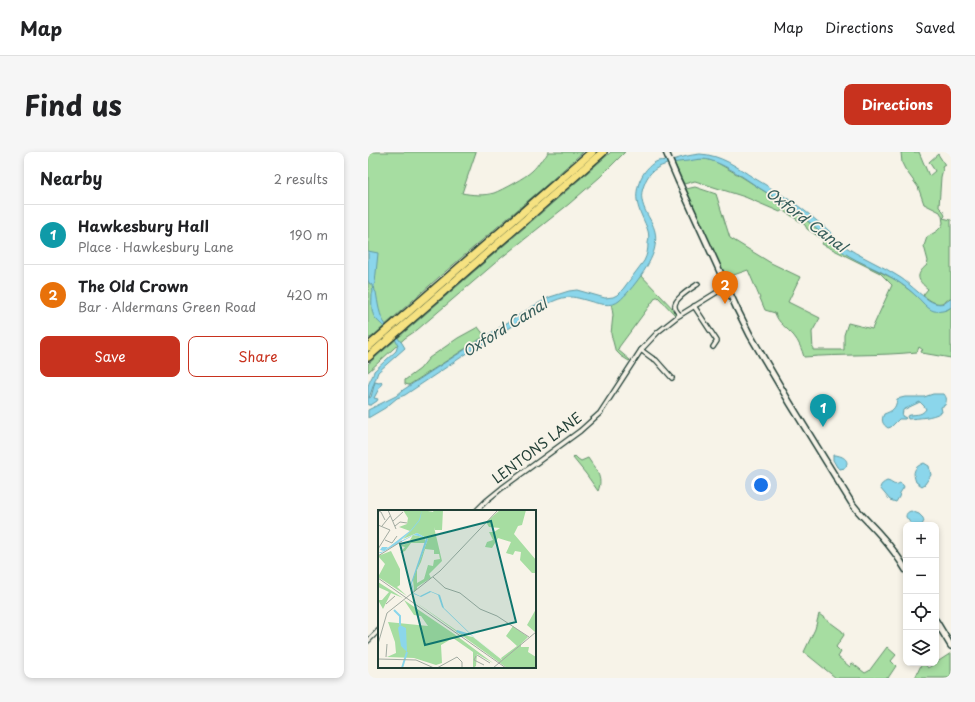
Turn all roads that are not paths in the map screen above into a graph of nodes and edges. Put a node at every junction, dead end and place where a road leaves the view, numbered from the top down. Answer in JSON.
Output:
{"nodes":[{"id":1,"x":592,"y":152,"type":"edge"},
{"id":2,"x":603,"y":152,"type":"edge"},
{"id":3,"x":666,"y":152,"type":"edge"},
{"id":4,"x":698,"y":284,"type":"dead end"},
{"id":5,"x":726,"y":286,"type":"junction"},
{"id":6,"x":694,"y":306,"type":"junction"},
{"id":7,"x":680,"y":315,"type":"junction"},
{"id":8,"x":368,"y":347,"type":"edge"},
{"id":9,"x":713,"y":347,"type":"dead end"},
{"id":10,"x":641,"y":350,"type":"junction"},
{"id":11,"x":368,"y":357,"type":"edge"},
{"id":12,"x":671,"y":378,"type":"dead end"},
{"id":13,"x":477,"y":510,"type":"edge"},
{"id":14,"x":903,"y":566,"type":"edge"},
{"id":15,"x":939,"y":626,"type":"edge"},
{"id":16,"x":378,"y":631,"type":"edge"},
{"id":17,"x":368,"y":641,"type":"edge"},
{"id":18,"x":951,"y":646,"type":"edge"}],
"edges":[{"from":1,"to":8,"type":"highway"},
{"from":2,"to":11,"type":"highway"},
{"from":3,"to":5,"type":"main road"},
{"from":4,"to":7,"type":"street"},
{"from":5,"to":6,"type":"street","name":"LENTONS LANE"},
{"from":5,"to":14,"type":"main road"},
{"from":6,"to":7,"type":"street","name":"LENTONS LANE"},
{"from":6,"to":9,"type":"street"},
{"from":7,"to":10,"type":"street","name":"LENTONS LANE"},
{"from":10,"to":12,"type":"street"},
{"from":10,"to":13,"type":"street","name":"LENTONS LANE"},
{"from":15,"to":18,"type":"main road"},
{"from":16,"to":17,"type":"street"}]}
